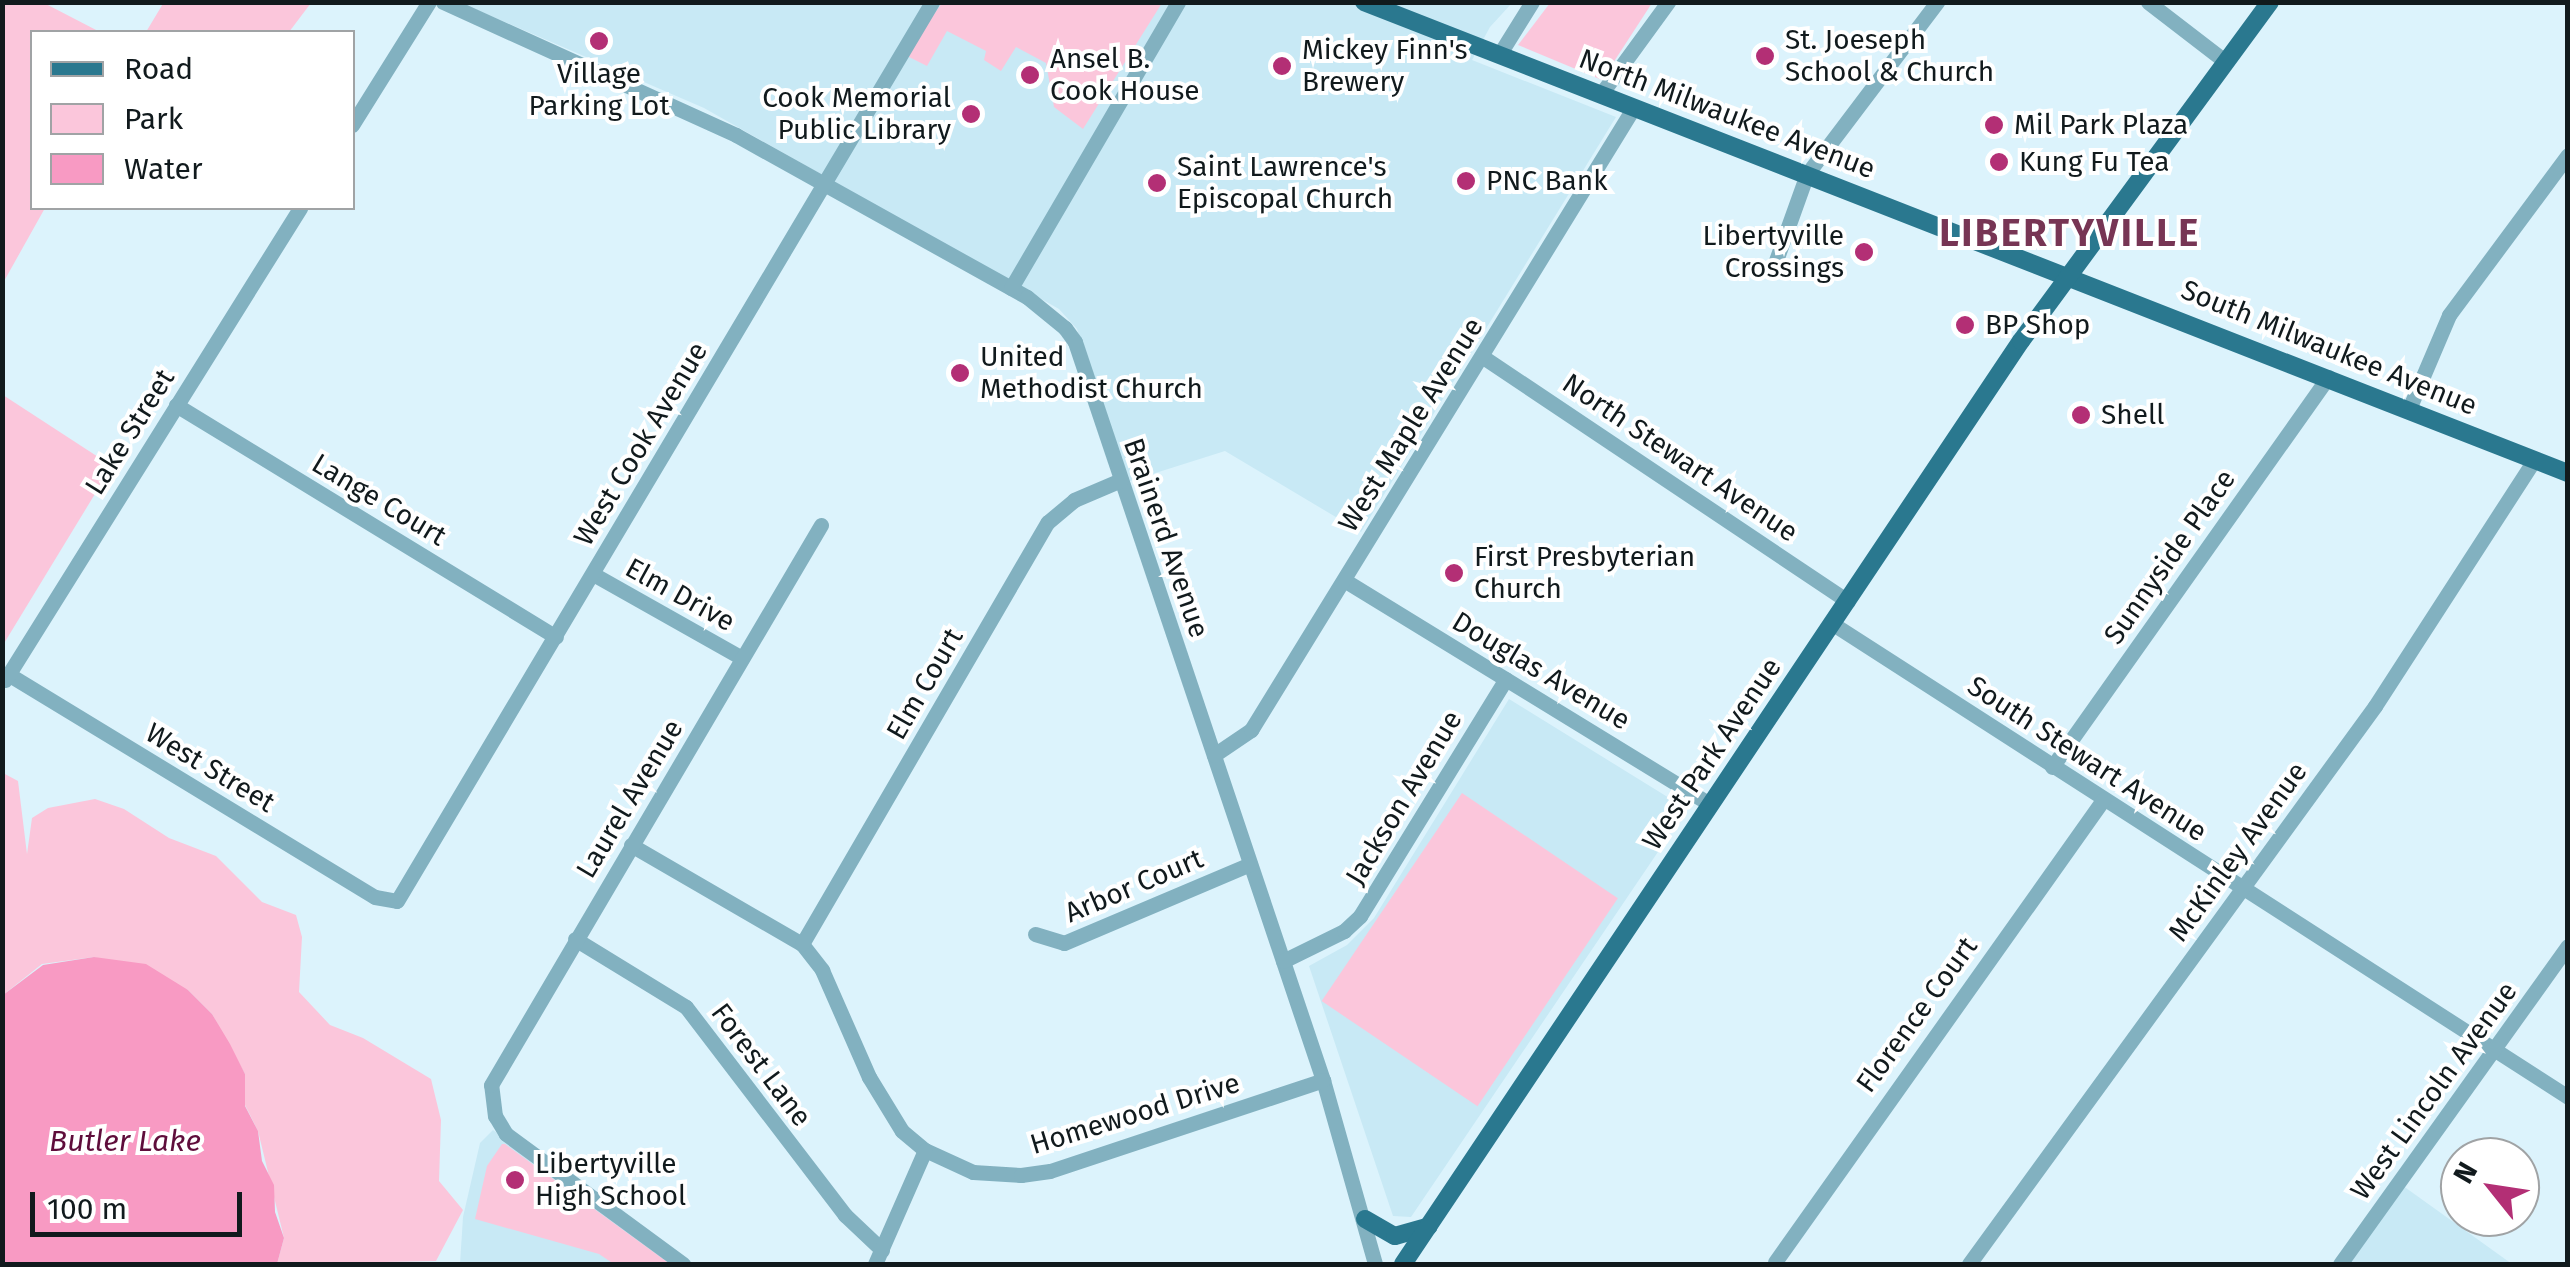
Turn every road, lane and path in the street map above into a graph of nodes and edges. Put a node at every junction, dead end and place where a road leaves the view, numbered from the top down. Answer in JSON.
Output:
{"nodes":[{"id":1,"x":429,"y":2,"type":"edge"},
{"id":2,"x":443,"y":2,"type":"edge"},
{"id":3,"x":932,"y":2,"type":"edge"},
{"id":4,"x":1178,"y":2,"type":"edge"},
{"id":5,"x":1364,"y":2,"type":"edge"},
{"id":6,"x":1532,"y":2,"type":"edge"},
{"id":7,"x":1668,"y":2,"type":"edge"},
{"id":8,"x":1937,"y":2,"type":"edge"},
{"id":9,"x":2148,"y":2,"type":"edge"},
{"id":10,"x":2270,"y":2,"type":"edge"},
{"id":11,"x":1499,"y":55,"type":"junction"},
{"id":12,"x":2226,"y":62,"type":"junction"},
{"id":13,"x":1601,"y":94,"type":"junction"},
{"id":14,"x":1634,"y":107,"type":"junction"},
{"id":15,"x":355,"y":119,"type":"edge"},
{"id":16,"x":2568,"y":155,"type":"edge"},
{"id":17,"x":1808,"y":174,"type":"junction"},
{"id":18,"x":824,"y":184,"type":"junction"},
{"id":19,"x":299,"y":210,"type":"edge"},
{"id":20,"x":1774,"y":266,"type":"dead end"},
{"id":21,"x":2070,"y":276,"type":"junction"},
{"id":22,"x":1011,"y":288,"type":"junction"},
{"id":23,"x":1484,"y":357,"type":"junction"},
{"id":24,"x":2328,"y":376,"type":"junction"},
{"id":25,"x":176,"y":405,"type":"junction"},
{"id":26,"x":2409,"y":409,"type":"junction"},
{"id":27,"x":2534,"y":460,"type":"junction"},
{"id":28,"x":2568,"y":473,"type":"edge"},
{"id":29,"x":1120,"y":480,"type":"junction"},
{"id":30,"x":822,"y":525,"type":"dead end"},
{"id":31,"x":593,"y":574,"type":"junction"},
{"id":32,"x":1344,"y":580,"type":"junction"},
{"id":33,"x":1848,"y":601,"type":"junction"},
{"id":34,"x":1833,"y":624,"type":"junction"},
{"id":35,"x":556,"y":637,"type":"junction"},
{"id":36,"x":742,"y":658,"type":"junction"},
{"id":37,"x":5,"y":679,"type":"edge"},
{"id":38,"x":1506,"y":679,"type":"junction"},
{"id":39,"x":1214,"y":754,"type":"junction"},
{"id":40,"x":2052,"y":767,"type":"junction"},
{"id":41,"x":2103,"y":800,"type":"junction"},
{"id":42,"x":1712,"y":805,"type":"junction"},
{"id":43,"x":631,"y":845,"type":"junction"},
{"id":44,"x":1250,"y":864,"type":"junction"},
{"id":45,"x":2242,"y":889,"type":"junction"},
{"id":46,"x":388,"y":902,"type":"joint"},
{"id":47,"x":1035,"y":934,"type":"dead end"},
{"id":48,"x":575,"y":939,"type":"junction"},
{"id":49,"x":802,"y":944,"type":"junction"},
{"id":50,"x":2568,"y":946,"type":"edge"},
{"id":51,"x":1283,"y":961,"type":"junction"},
{"id":52,"x":2494,"y":1050,"type":"junction"},
{"id":53,"x":1323,"y":1080,"type":"junction"},
{"id":54,"x":2568,"y":1098,"type":"edge"},
{"id":55,"x":925,"y":1150,"type":"junction"},
{"id":56,"x":1365,"y":1219,"type":"junction"},
{"id":57,"x":1429,"y":1226,"type":"junction"},
{"id":58,"x":878,"y":1258,"type":"edge"},
{"id":59,"x":1775,"y":1262,"type":"dead end"},
{"id":60,"x":683,"y":1264,"type":"edge"},
{"id":61,"x":1376,"y":1264,"type":"edge"},
{"id":62,"x":1403,"y":1264,"type":"edge"},
{"id":63,"x":1968,"y":1264,"type":"edge"},
{"id":64,"x":2340,"y":1264,"type":"edge"}],
"edges":[{"from":1,"to":15,"type":"street"},
{"from":2,"to":18,"type":"street","name":"Brainerd Avenue"},
{"from":3,"to":18,"type":"street","name":"West Cook Avenue"},
{"from":4,"to":22,"type":"street"},
{"from":5,"to":11,"type":"main road","name":"North Milwaukee Avenue"},
{"from":6,"to":11,"type":"street"},
{"from":7,"to":13,"type":"street"},
{"from":8,"to":17,"type":"street"},
{"from":9,"to":12,"type":"street"},
{"from":10,"to":12,"type":"main road","name":"West Park Avenue"},
{"from":11,"to":13,"type":"main road","name":"North Milwaukee Avenue"},
{"from":12,"to":21,"type":"main road","name":"West Park Avenue"},
{"from":13,"to":14,"type":"main road","name":"North Milwaukee Avenue"},
{"from":14,"to":17,"type":"main road","name":"North Milwaukee Avenue"},
{"from":14,"to":23,"type":"street","name":"West Maple Avenue"},
{"from":16,"to":26,"type":"street"},
{"from":17,"to":20,"type":"street"},
{"from":17,"to":21,"type":"main road","name":"North Milwaukee Avenue"},
{"from":18,"to":22,"type":"street","name":"Brainerd Avenue"},
{"from":18,"to":31,"type":"street","name":"West Cook Avenue"},
{"from":19,"to":25,"type":"street","name":"Lake Street"},
{"from":21,"to":24,"type":"main road","name":"South Milwaukee Avenue"},
{"from":21,"to":33,"type":"main road","name":"West Park Avenue"},
{"from":22,"to":29,"type":"street","name":"Brainerd Avenue"},
{"from":23,"to":32,"type":"street","name":"West Maple Avenue"},
{"from":23,"to":33,"type":"street","name":"North Stewart Avenue"},
{"from":24,"to":26,"type":"main road","name":"South Milwaukee Avenue"},
{"from":24,"to":40,"type":"street","name":"Sunnyside Place"},
{"from":25,"to":35,"type":"street","name":"Lange Court"},
{"from":25,"to":37,"type":"street","name":"Lake Street"},
{"from":26,"to":27,"type":"main road","name":"South Milwaukee Avenue"},
{"from":27,"to":28,"type":"main road","name":"South Milwaukee Avenue"},
{"from":27,"to":45,"type":"street","name":"McKinley Avenue"},
{"from":29,"to":39,"type":"street","name":"Brainerd Avenue"},
{"from":29,"to":49,"type":"street","name":"Elm Court"},
{"from":30,"to":36,"type":"street","name":"Laurel Avenue"},
{"from":31,"to":35,"type":"street","name":"West Cook Avenue"},
{"from":31,"to":36,"type":"street","name":"Elm Drive"},
{"from":32,"to":38,"type":"street","name":"Douglas Avenue"},
{"from":32,"to":39,"type":"street","name":"West Maple Avenue"},
{"from":33,"to":34,"type":"main road","name":"West Park Avenue"},
{"from":34,"to":40,"type":"street","name":"South Stewart Avenue"},
{"from":34,"to":42,"type":"main road","name":"West Park Avenue"},
{"from":35,"to":46,"type":"street","name":"West Cook Avenue"},
{"from":36,"to":43,"type":"street","name":"Laurel Avenue"},
{"from":37,"to":46,"type":"street","name":"West Street"},
{"from":38,"to":42,"type":"street","name":"Douglas Avenue"},
{"from":38,"to":51,"type":"street","name":"Jackson Avenue"},
{"from":39,"to":44,"type":"street","name":"Brainerd Avenue"},
{"from":40,"to":41,"type":"street","name":"South Stewart Avenue"},
{"from":41,"to":45,"type":"street","name":"South Stewart Avenue"},
{"from":41,"to":59,"type":"street","name":"Florence Court"},
{"from":42,"to":57,"type":"main road","name":"West Park Avenue"},
{"from":43,"to":48,"type":"street","name":"Laurel Avenue"},
{"from":43,"to":49,"type":"street","name":"Homewood Drive"},
{"from":44,"to":47,"type":"street","name":"Arbor Court"},
{"from":44,"to":51,"type":"street","name":"Brainerd Avenue"},
{"from":45,"to":52,"type":"street","name":"South Stewart Avenue"},
{"from":45,"to":63,"type":"street","name":"McKinley Avenue"},
{"from":48,"to":58,"type":"street","name":"Forest Lane"},
{"from":48,"to":60,"type":"street","name":"Laurel Avenue"},
{"from":49,"to":55,"type":"street","name":"Homewood Drive"},
{"from":50,"to":52,"type":"street","name":"West Lincoln Avenue"},
{"from":51,"to":53,"type":"street","name":"Brainerd Avenue"},
{"from":52,"to":54,"type":"street","name":"South Stewart Avenue"},
{"from":52,"to":64,"type":"street","name":"West Lincoln Avenue"},
{"from":53,"to":55,"type":"street","name":"Homewood Drive"},
{"from":53,"to":56,"type":"street","name":"Brainerd Avenue"},
{"from":55,"to":58,"type":"street"},
{"from":56,"to":57,"type":"main road"},
{"from":56,"to":61,"type":"street","name":"Brainerd Avenue"},
{"from":57,"to":62,"type":"main road","name":"West Park Avenue"}]}
